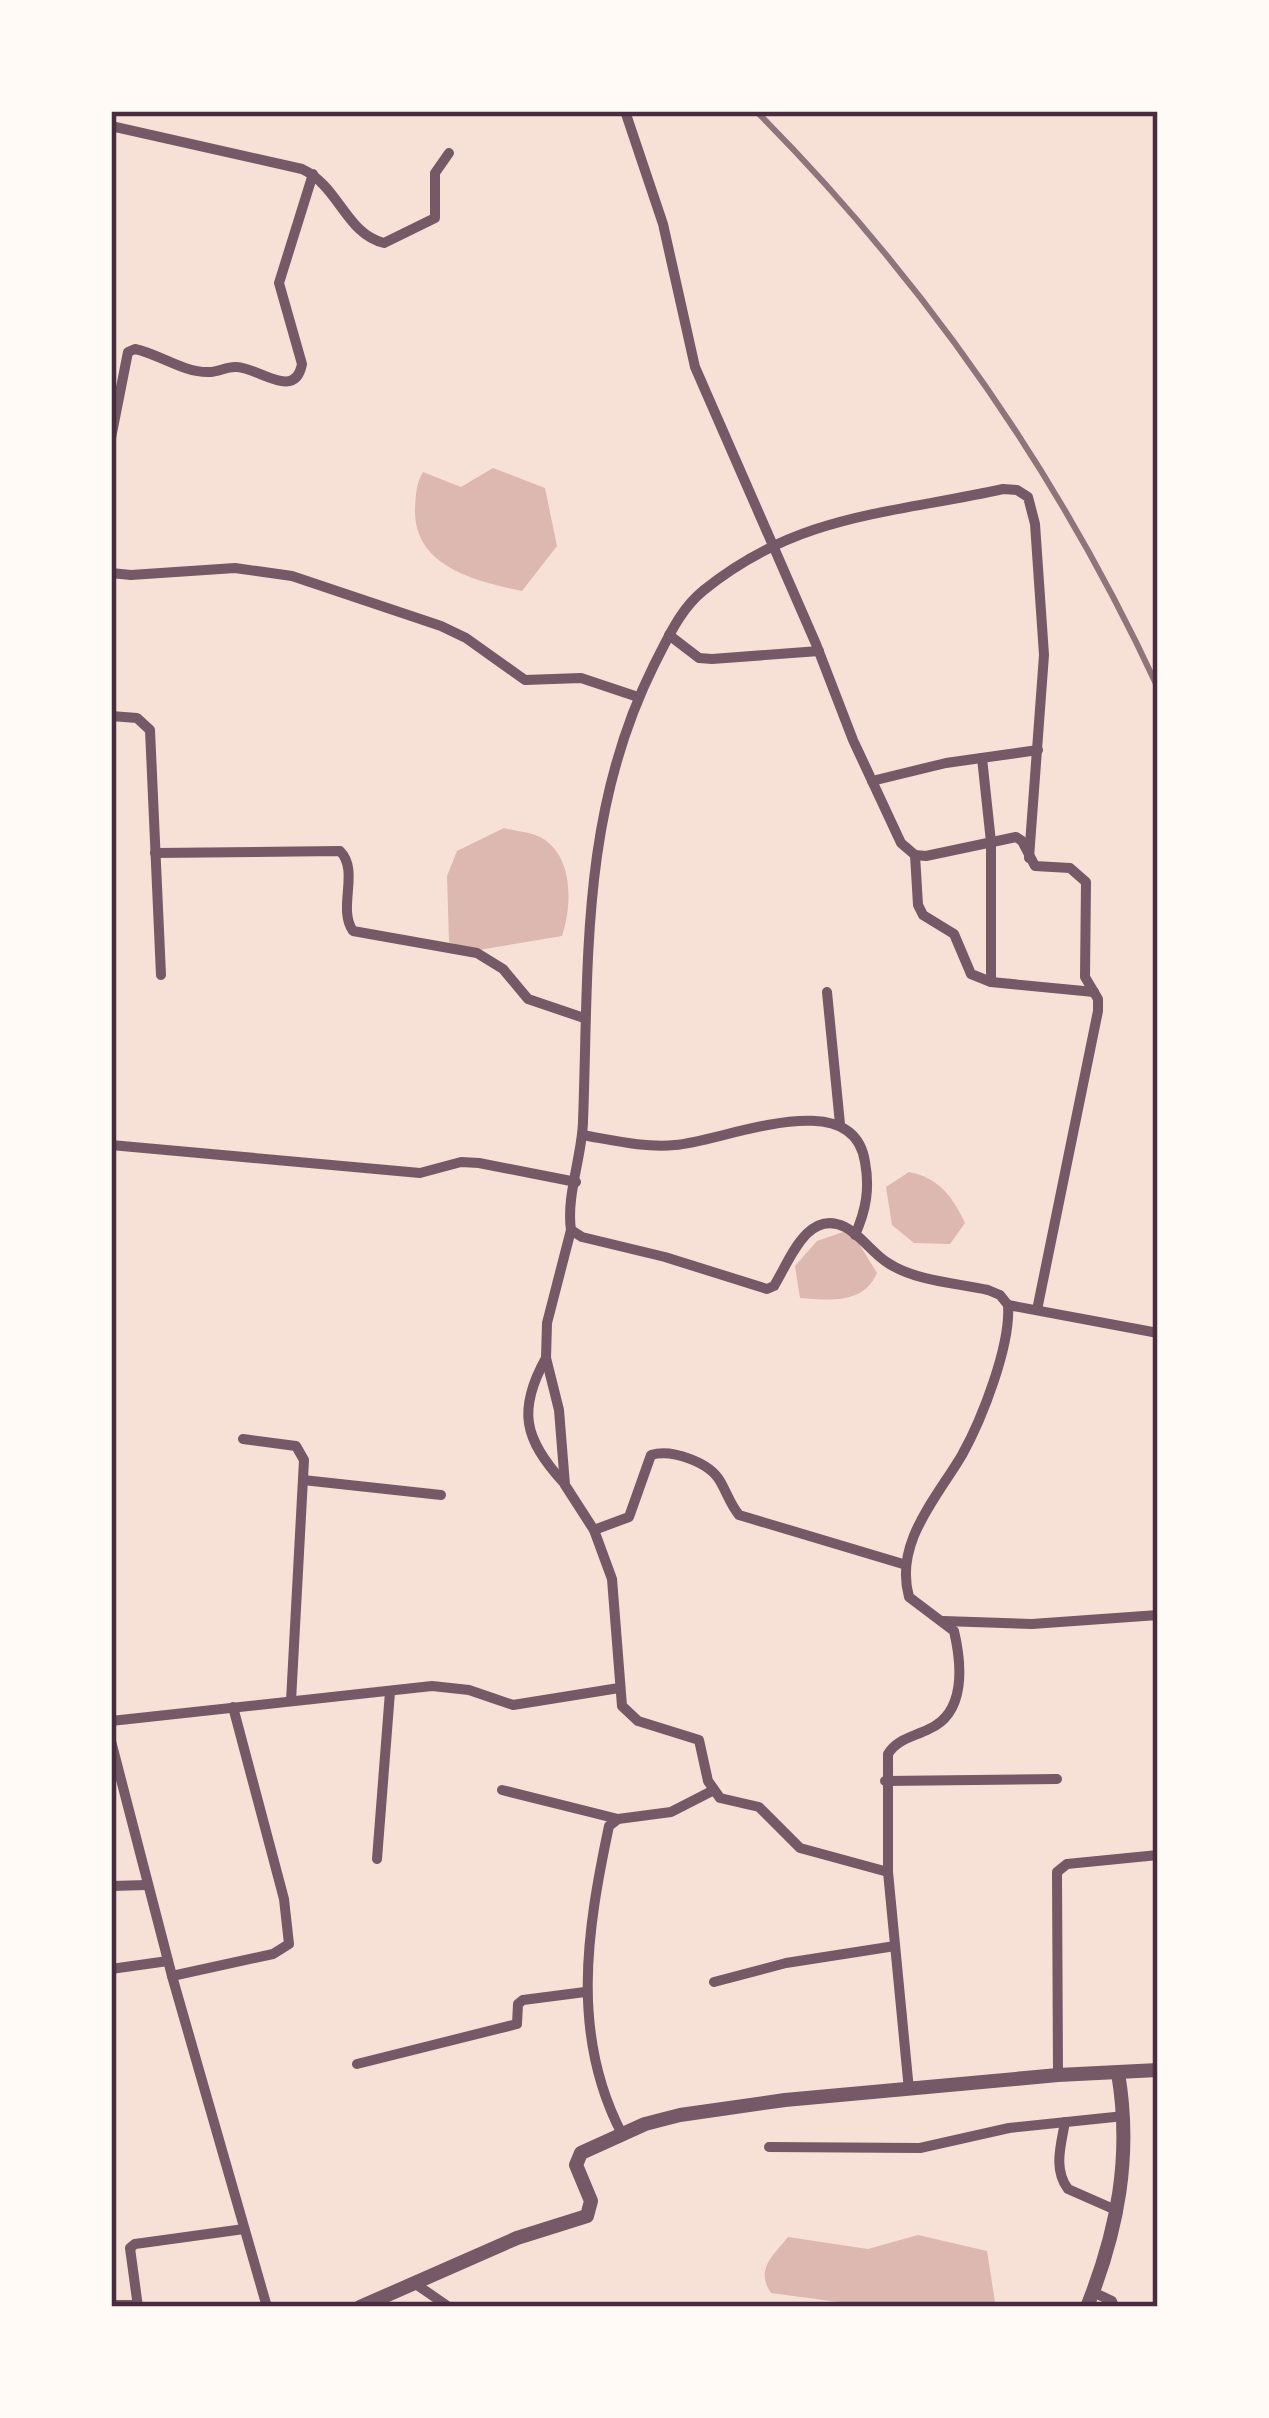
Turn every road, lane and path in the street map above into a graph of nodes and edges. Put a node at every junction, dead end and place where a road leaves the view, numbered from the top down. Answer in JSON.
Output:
{"nodes":[{"id":1,"x":625,"y":111,"type":"edge"},
{"id":2,"x":111,"y":126,"type":"edge"},
{"id":3,"x":449,"y":153,"type":"dead end"},
{"id":4,"x":313,"y":174,"type":"junction"},
{"id":5,"x":111,"y":438,"type":"edge"},
{"id":6,"x":772,"y":544,"type":"junction"},
{"id":7,"x":111,"y":573,"type":"edge"},
{"id":8,"x":669,"y":635,"type":"junction"},
{"id":9,"x":819,"y":651,"type":"junction"},
{"id":10,"x":638,"y":698,"type":"junction"},
{"id":11,"x":111,"y":716,"type":"edge"},
{"id":12,"x":1038,"y":750,"type":"junction"},
{"id":13,"x":982,"y":758,"type":"junction"},
{"id":14,"x":872,"y":781,"type":"junction"},
{"id":15,"x":991,"y":842,"type":"junction"},
{"id":16,"x":155,"y":853,"type":"junction"},
{"id":17,"x":915,"y":856,"type":"junction"},
{"id":18,"x":1029,"y":858,"type":"junction"},
{"id":19,"x":161,"y":974,"type":"dead end"},
{"id":20,"x":992,"y":982,"type":"junction"},
{"id":21,"x":827,"y":992,"type":"dead end"},
{"id":22,"x":1094,"y":992,"type":"junction"},
{"id":23,"x":584,"y":1018,"type":"junction"},
{"id":24,"x":840,"y":1124,"type":"junction"},
{"id":25,"x":582,"y":1135,"type":"junction"},
{"id":26,"x":111,"y":1145,"type":"edge"},
{"id":27,"x":576,"y":1182,"type":"junction"},
{"id":28,"x":572,"y":1230,"type":"junction"},
{"id":29,"x":855,"y":1235,"type":"junction"},
{"id":30,"x":1008,"y":1305,"type":"junction"},
{"id":31,"x":1036,"y":1310,"type":"junction"},
{"id":32,"x":1158,"y":1333,"type":"edge"},
{"id":33,"x":546,"y":1358,"type":"junction"},
{"id":34,"x":243,"y":1439,"type":"dead end"},
{"id":35,"x":303,"y":1480,"type":"junction"},
{"id":36,"x":566,"y":1485,"type":"junction"},
{"id":37,"x":441,"y":1495,"type":"dead end"},
{"id":38,"x":594,"y":1530,"type":"junction"},
{"id":39,"x":903,"y":1564,"type":"junction"},
{"id":40,"x":1158,"y":1615,"type":"edge"},
{"id":41,"x":943,"y":1621,"type":"junction"},
{"id":42,"x":619,"y":1688,"type":"junction"},
{"id":43,"x":390,"y":1692,"type":"junction"},
{"id":44,"x":291,"y":1700,"type":"junction"},
{"id":45,"x":233,"y":1707,"type":"junction"},
{"id":46,"x":111,"y":1721,"type":"edge"},
{"id":47,"x":111,"y":1742,"type":"edge"},
{"id":48,"x":1057,"y":1779,"type":"dead end"},
{"id":49,"x":885,"y":1781,"type":"junction"},
{"id":50,"x":502,"y":1790,"type":"dead end"},
{"id":51,"x":712,"y":1791,"type":"junction"},
{"id":52,"x":618,"y":1819,"type":"junction"},
{"id":53,"x":1158,"y":1855,"type":"edge"},
{"id":54,"x":377,"y":1859,"type":"dead end"},
{"id":55,"x":888,"y":1872,"type":"junction"},
{"id":56,"x":147,"y":1885,"type":"junction"},
{"id":57,"x":111,"y":1886,"type":"edge"},
{"id":58,"x":895,"y":1946,"type":"junction"},
{"id":59,"x":168,"y":1961,"type":"junction"},
{"id":60,"x":111,"y":1969,"type":"edge"},
{"id":61,"x":172,"y":1976,"type":"junction"},
{"id":62,"x":714,"y":1982,"type":"dead end"},
{"id":63,"x":585,"y":1992,"type":"junction"},
{"id":64,"x":357,"y":2064,"type":"dead end"},
{"id":65,"x":1158,"y":2070,"type":"edge"},
{"id":66,"x":1058,"y":2075,"type":"junction"},
{"id":67,"x":1119,"y":2079,"type":"junction"},
{"id":68,"x":909,"y":2090,"type":"junction"},
{"id":69,"x":1123,"y":2109,"type":"junction"},
{"id":70,"x":1065,"y":2122,"type":"junction"},
{"id":71,"x":619,"y":2129,"type":"junction"},
{"id":72,"x":769,"y":2146,"type":"dead end"},
{"id":73,"x":1118,"y":2211,"type":"junction"},
{"id":74,"x":244,"y":2229,"type":"junction"},
{"id":75,"x":414,"y":2283,"type":"junction"},
{"id":76,"x":1090,"y":2300,"type":"edge"},
{"id":77,"x":433,"y":2302,"type":"edge"},
{"id":78,"x":111,"y":2306,"type":"edge"},
{"id":79,"x":137,"y":2306,"type":"edge"},
{"id":80,"x":267,"y":2307,"type":"edge"},
{"id":81,"x":360,"y":2307,"type":"edge"},
{"id":82,"x":449,"y":2307,"type":"edge"},
{"id":83,"x":1114,"y":2307,"type":"edge"}],
"edges":[{"from":1,"to":6,"type":"street"},
{"from":2,"to":4,"type":"street"},
{"from":3,"to":4,"type":"street"},
{"from":4,"to":5,"type":"street"},
{"from":6,"to":8,"type":"street"},
{"from":6,"to":9,"type":"street"},
{"from":6,"to":12,"type":"street"},
{"from":7,"to":10,"type":"street"},
{"from":8,"to":9,"type":"street"},
{"from":8,"to":10,"type":"street"},
{"from":9,"to":14,"type":"street"},
{"from":10,"to":23,"type":"street"},
{"from":11,"to":16,"type":"street"},
{"from":12,"to":13,"type":"street"},
{"from":12,"to":18,"type":"street"},
{"from":13,"to":14,"type":"street"},
{"from":13,"to":15,"type":"street"},
{"from":14,"to":17,"type":"street"},
{"from":15,"to":17,"type":"street"},
{"from":15,"to":18,"type":"street"},
{"from":15,"to":20,"type":"street"},
{"from":16,"to":19,"type":"street"},
{"from":16,"to":23,"type":"street"},
{"from":17,"to":20,"type":"street"},
{"from":18,"to":22,"type":"street"},
{"from":20,"to":22,"type":"street"},
{"from":21,"to":24,"type":"street"},
{"from":22,"to":31,"type":"street"},
{"from":23,"to":25,"type":"street"},
{"from":24,"to":25,"type":"street"},
{"from":24,"to":29,"type":"street"},
{"from":25,"to":27,"type":"street"},
{"from":26,"to":27,"type":"street"},
{"from":27,"to":28,"type":"street"},
{"from":28,"to":29,"type":"street"},
{"from":28,"to":33,"type":"street"},
{"from":29,"to":30,"type":"street"},
{"from":30,"to":31,"type":"street"},
{"from":30,"to":39,"type":"street"},
{"from":31,"to":32,"type":"street"},
{"from":33,"to":36,"type":"street"},
{"from":33,"to":36,"type":"street"},
{"from":34,"to":35,"type":"street"},
{"from":35,"to":37,"type":"street"},
{"from":35,"to":44,"type":"street"},
{"from":36,"to":38,"type":"street"},
{"from":38,"to":39,"type":"street"},
{"from":38,"to":42,"type":"street"},
{"from":39,"to":41,"type":"street"},
{"from":40,"to":41,"type":"street"},
{"from":41,"to":49,"type":"street"},
{"from":42,"to":43,"type":"street"},
{"from":42,"to":51,"type":"street"},
{"from":43,"to":44,"type":"street"},
{"from":43,"to":54,"type":"street"},
{"from":44,"to":45,"type":"street"},
{"from":45,"to":46,"type":"street"},
{"from":45,"to":61,"type":"street"},
{"from":47,"to":56,"type":"street"},
{"from":48,"to":49,"type":"street"},
{"from":49,"to":55,"type":"street"},
{"from":50,"to":52,"type":"street"},
{"from":51,"to":52,"type":"street"},
{"from":51,"to":55,"type":"street"},
{"from":52,"to":63,"type":"street"},
{"from":53,"to":66,"type":"street"},
{"from":55,"to":58,"type":"street"},
{"from":56,"to":57,"type":"street"},
{"from":56,"to":59,"type":"street"},
{"from":58,"to":62,"type":"street"},
{"from":58,"to":68,"type":"street"},
{"from":59,"to":60,"type":"street"},
{"from":59,"to":61,"type":"street"},
{"from":61,"to":74,"type":"street"},
{"from":63,"to":64,"type":"street"},
{"from":63,"to":71,"type":"street"},
{"from":65,"to":67,"type":"street"},
{"from":66,"to":67,"type":"street"},
{"from":66,"to":68,"type":"street"},
{"from":67,"to":69,"type":"street"},
{"from":68,"to":71,"type":"street"},
{"from":69,"to":70,"type":"street"},
{"from":69,"to":73,"type":"street"},
{"from":70,"to":72,"type":"street"},
{"from":70,"to":73,"type":"street"},
{"from":71,"to":75,"type":"street"},
{"from":73,"to":76,"type":"street"},
{"from":74,"to":79,"type":"street"},
{"from":74,"to":80,"type":"street"},
{"from":75,"to":77,"type":"street"},
{"from":75,"to":81,"type":"street"},
{"from":76,"to":83,"type":"street"},
{"from":77,"to":82,"type":"street"},
{"from":78,"to":79,"type":"street"}]}
